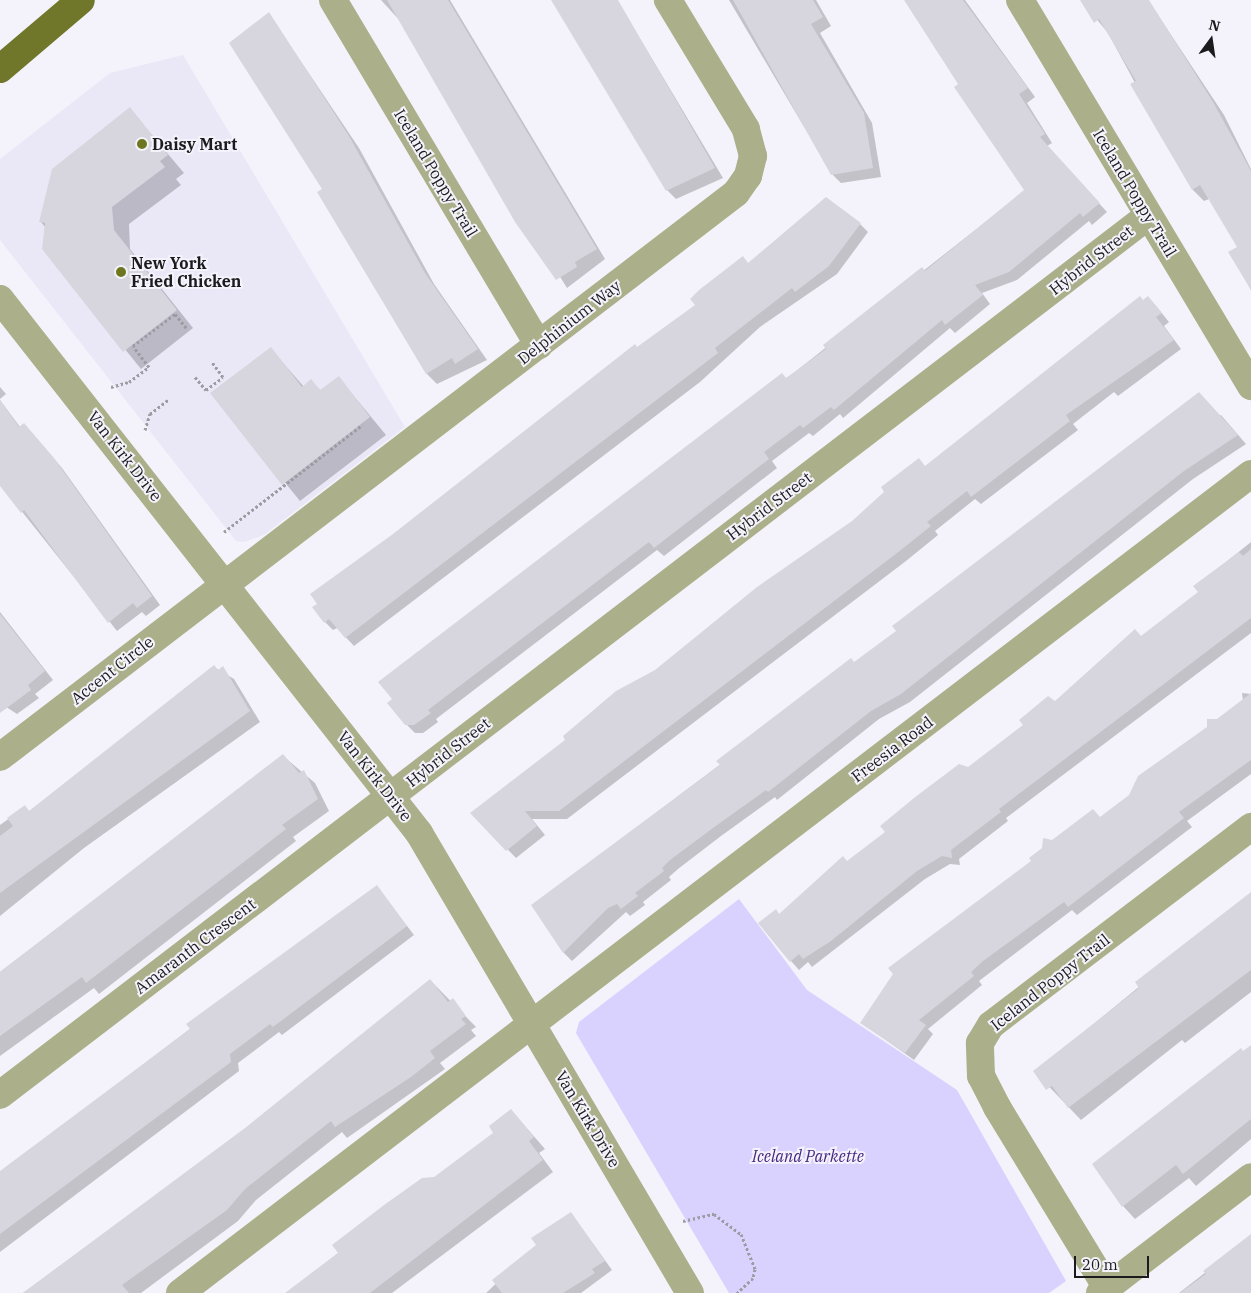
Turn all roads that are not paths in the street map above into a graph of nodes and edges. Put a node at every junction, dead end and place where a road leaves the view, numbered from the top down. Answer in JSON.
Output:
{"nodes":[{"id":1,"x":81,"y":0,"type":"edge"},
{"id":2,"x":333,"y":0,"type":"edge"},
{"id":3,"x":668,"y":0,"type":"edge"},
{"id":4,"x":1020,"y":0,"type":"edge"},
{"id":5,"x":0,"y":69,"type":"edge"},
{"id":6,"x":1148,"y":216,"type":"junction"},
{"id":7,"x":0,"y":299,"type":"edge"},
{"id":8,"x":539,"y":345,"type":"junction"},
{"id":9,"x":1251,"y":386,"type":"edge"},
{"id":10,"x":1251,"y":474,"type":"edge"},
{"id":11,"x":226,"y":585,"type":"junction"},
{"id":12,"x":0,"y":757,"type":"edge"},
{"id":13,"x":391,"y":796,"type":"junction"},
{"id":14,"x":1251,"y":827,"type":"edge"},
{"id":15,"x":533,"y":1024,"type":"junction"},
{"id":16,"x":0,"y":1095,"type":"edge"},
{"id":17,"x":1251,"y":1177,"type":"edge"},
{"id":18,"x":1103,"y":1291,"type":"edge"},
{"id":19,"x":686,"y":1292,"type":"edge"},
{"id":20,"x":180,"y":1293,"type":"edge"}],
"edges":[{"from":1,"to":5,"type":"main road"},
{"from":2,"to":8,"type":"street","name":"Iceland Poppy Trail"},
{"from":3,"to":8,"type":"street","name":"Delphinium Way"},
{"from":4,"to":6,"type":"street","name":"Iceland Poppy Trail"},
{"from":6,"to":9,"type":"street","name":"Iceland Poppy Trail"},
{"from":6,"to":13,"type":"street","name":"Hybrid Street"},
{"from":7,"to":11,"type":"street","name":"Van Kirk Drive"},
{"from":8,"to":11,"type":"street","name":"Delphinium Way"},
{"from":10,"to":15,"type":"street","name":"Freesia Road"},
{"from":11,"to":12,"type":"street","name":"Accent Circle"},
{"from":11,"to":13,"type":"street","name":"Van Kirk Drive"},
{"from":13,"to":15,"type":"street","name":"Van Kirk Drive"},
{"from":13,"to":16,"type":"street","name":"Amaranth Crescent"},
{"from":14,"to":18,"type":"street","name":"Iceland Poppy Trail"},
{"from":15,"to":19,"type":"street","name":"Van Kirk Drive"},
{"from":15,"to":20,"type":"street"},
{"from":17,"to":18,"type":"street"}]}
